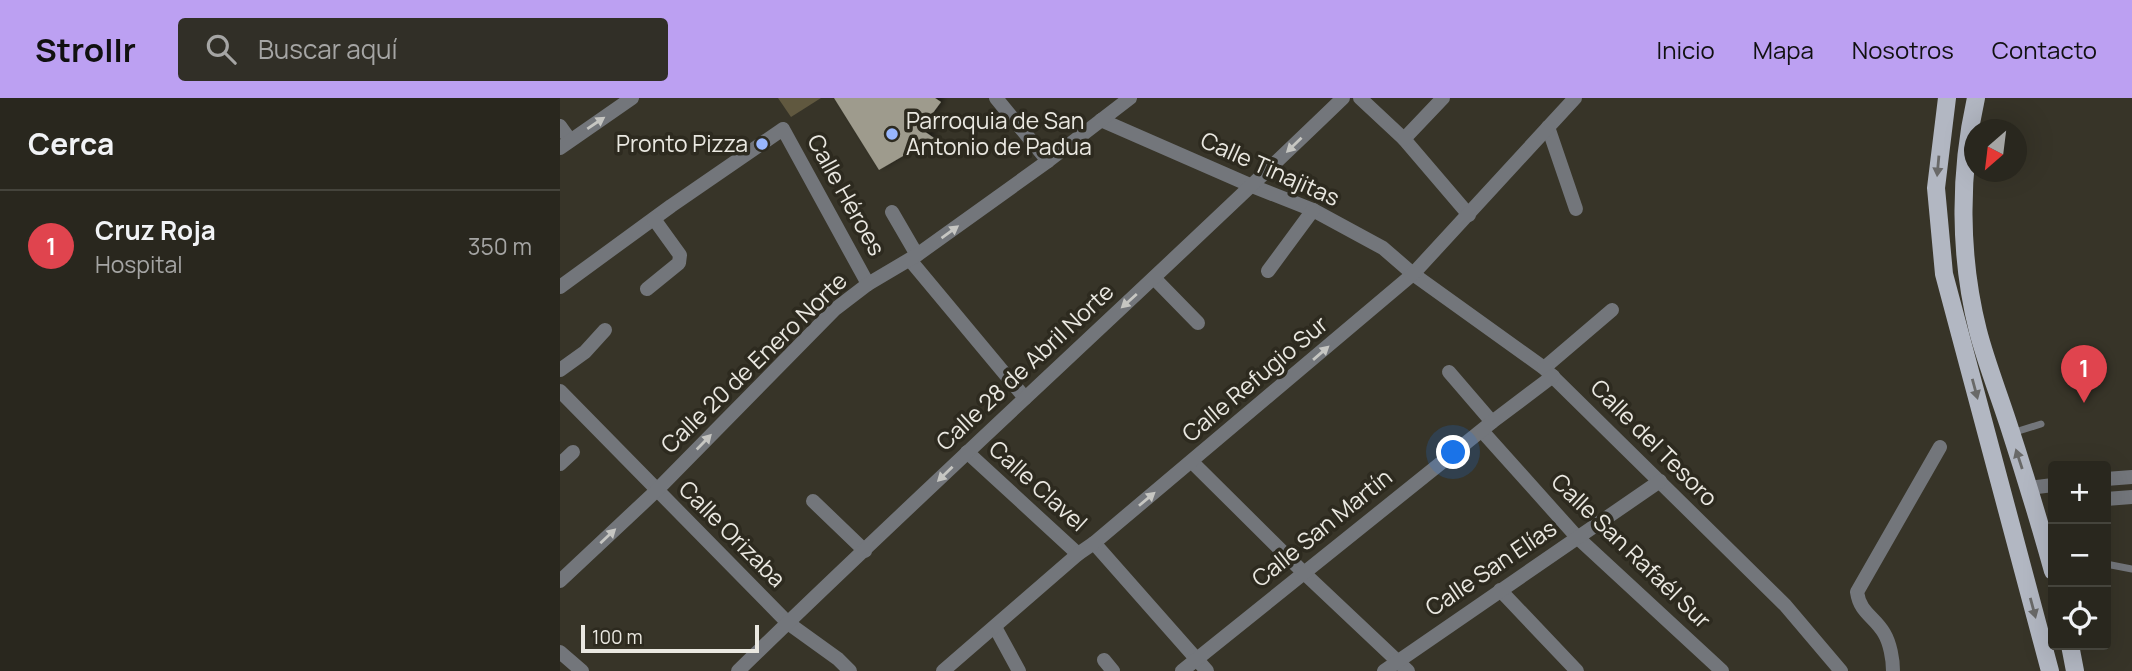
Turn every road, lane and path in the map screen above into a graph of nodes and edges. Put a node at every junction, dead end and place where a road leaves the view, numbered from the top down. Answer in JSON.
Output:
{"nodes":[{"id":1,"x":632,"y":98,"type":"edge"},
{"id":2,"x":996,"y":98,"type":"edge"},
{"id":3,"x":1130,"y":98,"type":"edge"},
{"id":4,"x":1343,"y":98,"type":"edge"},
{"id":5,"x":1443,"y":98,"type":"edge"},
{"id":6,"x":1575,"y":98,"type":"edge"},
{"id":7,"x":1947,"y":98,"type":"edge"},
{"id":8,"x":1976,"y":98,"type":"edge"},
{"id":9,"x":1370,"y":101,"type":"edge"},
{"id":10,"x":1101,"y":120,"type":"junction"},
{"id":11,"x":560,"y":126,"type":"edge"},
{"id":12,"x":1548,"y":127,"type":"junction"},
{"id":13,"x":1404,"y":139,"type":"junction"},
{"id":14,"x":565,"y":144,"type":"edge"},
{"id":15,"x":1048,"y":161,"type":"junction"},
{"id":16,"x":1252,"y":186,"type":"junction"},
{"id":17,"x":1576,"y":209,"type":"dead end"},
{"id":18,"x":1313,"y":210,"type":"junction"},
{"id":19,"x":892,"y":212,"type":"dead end"},
{"id":20,"x":1469,"y":215,"type":"junction"},
{"id":21,"x":654,"y":219,"type":"junction"},
{"id":22,"x":914,"y":258,"type":"junction"},
{"id":23,"x":1268,"y":271,"type":"dead end"},
{"id":24,"x":1413,"y":274,"type":"junction"},
{"id":25,"x":1154,"y":278,"type":"junction"},
{"id":26,"x":868,"y":284,"type":"junction"},
{"id":27,"x":560,"y":287,"type":"edge"},
{"id":28,"x":647,"y":289,"type":"dead end"},
{"id":29,"x":1612,"y":310,"type":"dead end"},
{"id":30,"x":1198,"y":323,"type":"dead end"},
{"id":31,"x":605,"y":330,"type":"dead end"},
{"id":32,"x":560,"y":370,"type":"edge"},
{"id":33,"x":1449,"y":372,"type":"dead end"},
{"id":34,"x":1548,"y":372,"type":"junction"},
{"id":35,"x":560,"y":391,"type":"edge"},
{"id":36,"x":1025,"y":398,"type":"junction"},
{"id":37,"x":2041,"y":424,"type":"dead end"},
{"id":38,"x":1487,"y":426,"type":"junction"},
{"id":39,"x":2011,"y":433,"type":"junction"},
{"id":40,"x":1940,"y":447,"type":"dead end"},
{"id":41,"x":573,"y":452,"type":"dead end"},
{"id":42,"x":967,"y":452,"type":"junction"},
{"id":43,"x":1192,"y":462,"type":"junction"},
{"id":44,"x":560,"y":464,"type":"edge"},
{"id":45,"x":2132,"y":477,"type":"edge"},
{"id":46,"x":2111,"y":479,"type":"edge"},
{"id":47,"x":1660,"y":481,"type":"junction"},
{"id":48,"x":2048,"y":486,"type":"edge"},
{"id":49,"x":2029,"y":488,"type":"junction"},
{"id":50,"x":656,"y":491,"type":"junction"},
{"id":51,"x":2132,"y":498,"type":"edge"},
{"id":52,"x":2111,"y":499,"type":"edge"},
{"id":53,"x":813,"y":501,"type":"dead end"},
{"id":54,"x":1577,"y":537,"type":"junction"},
{"id":55,"x":1094,"y":543,"type":"junction"},
{"id":56,"x":865,"y":551,"type":"junction"},
{"id":57,"x":1078,"y":554,"type":"junction"},
{"id":58,"x":2048,"y":554,"type":"edge"},
{"id":59,"x":2111,"y":565,"type":"edge"},
{"id":60,"x":2132,"y":569,"type":"edge"},
{"id":61,"x":1303,"y":572,"type":"junction"},
{"id":62,"x":560,"y":581,"type":"edge"},
{"id":63,"x":1500,"y":590,"type":"junction"},
{"id":64,"x":788,"y":622,"type":"junction"},
{"id":65,"x":995,"y":627,"type":"junction"},
{"id":66,"x":2071,"y":650,"type":"edge"},
{"id":67,"x":560,"y":652,"type":"edge"},
{"id":68,"x":1196,"y":658,"type":"junction"},
{"id":69,"x":1403,"y":666,"type":"edge"},
{"id":70,"x":582,"y":671,"type":"edge"},
{"id":71,"x":738,"y":671,"type":"edge"},
{"id":72,"x":849,"y":671,"type":"edge"},
{"id":73,"x":943,"y":671,"type":"edge"},
{"id":74,"x":1019,"y":671,"type":"edge"},
{"id":75,"x":1182,"y":671,"type":"edge"},
{"id":76,"x":1207,"y":671,"type":"edge"},
{"id":77,"x":1384,"y":671,"type":"edge"},
{"id":78,"x":1577,"y":671,"type":"edge"},
{"id":79,"x":1722,"y":671,"type":"edge"},
{"id":80,"x":1841,"y":671,"type":"edge"},
{"id":81,"x":1893,"y":671,"type":"edge"},
{"id":82,"x":2050,"y":671,"type":"edge"},
{"id":83,"x":2075,"y":671,"type":"edge"}],
"edges":[{"from":14,"to":1,"type":"street","one_way":true},
{"from":2,"to":15,"type":"street"},
{"from":3,"to":10,"type":"street","name":"Calle 20 de Enero Norte"},
{"from":4,"to":16,"type":"street","name":"Calle 28 de Abril Norte","one_way":true},
{"from":5,"to":13,"type":"street"},
{"from":6,"to":12,"type":"street","name":"Calle Refugio Sur"},
{"from":7,"to":82,"type":"main road","one_way":true},
{"from":8,"to":39,"type":"main road"},
{"from":9,"to":13,"type":"street"},
{"from":10,"to":15,"type":"street","name":"Calle 20 de Enero Norte"},
{"from":10,"to":16,"type":"street","name":"Calle Tinajitas"},
{"from":11,"to":14,"type":"street"},
{"from":12,"to":17,"type":"street"},
{"from":12,"to":20,"type":"street","name":"Calle Refugio Sur"},
{"from":13,"to":20,"type":"street"},
{"from":22,"to":15,"type":"street","name":"Calle 20 de Enero Norte","one_way":true},
{"from":16,"to":18,"type":"street","name":"Calle Tinajitas"},
{"from":16,"to":25,"type":"street","name":"Calle 28 de Abril Norte"},
{"from":18,"to":23,"type":"street"},
{"from":18,"to":24,"type":"street","name":"Calle Tinajitas"},
{"from":19,"to":22,"type":"street"},
{"from":20,"to":24,"type":"street","name":"Calle Refugio Sur"},
{"from":21,"to":26,"type":"street","name":"Calle Héroes"},
{"from":21,"to":27,"type":"street"},
{"from":21,"to":28,"type":"street"},
{"from":22,"to":26,"type":"street","name":"Calle 20 de Enero Norte"},
{"from":22,"to":36,"type":"street"},
{"from":24,"to":34,"type":"street","name":"Calle del Tesoro"},
{"from":43,"to":24,"type":"street","name":"Calle Refugio Sur","one_way":true},
{"from":25,"to":30,"type":"street"},
{"from":25,"to":36,"type":"street","name":"Calle 28 de Abril Norte","one_way":true},
{"from":50,"to":26,"type":"street","name":"Calle 20 de Enero Norte","one_way":true},
{"from":29,"to":34,"type":"street","name":"Calle San Martín"},
{"from":31,"to":32,"type":"street"},
{"from":33,"to":38,"type":"street"},
{"from":34,"to":38,"type":"street","name":"Calle San Martín"},
{"from":34,"to":47,"type":"street","name":"Calle del Tesoro"},
{"from":35,"to":50,"type":"street","name":"Calle Orizaba"},
{"from":36,"to":42,"type":"street","name":"Calle 28 de Abril Norte"},
{"from":37,"to":39,"type":"lane"},
{"from":38,"to":54,"type":"street","name":"Calle San Rafaél Sur"},
{"from":38,"to":61,"type":"street","name":"Calle San Martín"},
{"from":49,"to":39,"type":"main road","one_way":true},
{"from":40,"to":81,"type":"street"},
{"from":41,"to":44,"type":"street"},
{"from":42,"to":56,"type":"street","name":"Calle 28 de Abril Norte","one_way":true},
{"from":42,"to":57,"type":"street","name":"Calle Clavel"},
{"from":55,"to":43,"type":"street","name":"Calle Refugio Sur","one_way":true},
{"from":43,"to":61,"type":"street"},
{"from":45,"to":46,"type":"street"},
{"from":47,"to":54,"type":"street","name":"Calle San Elías"},
{"from":47,"to":80,"type":"street","name":"Calle del Tesoro"},
{"from":48,"to":49,"type":"street"},
{"from":49,"to":58,"type":"main road"},
{"from":62,"to":50,"type":"street","name":"Calle 20 de Enero Norte","one_way":true},
{"from":50,"to":64,"type":"street","name":"Calle Orizaba"},
{"from":51,"to":52,"type":"street"},
{"from":53,"to":56,"type":"street"},
{"from":54,"to":63,"type":"street","name":"Calle San Elías"},
{"from":54,"to":79,"type":"street","name":"Calle San Rafaél Sur"},
{"from":55,"to":57,"type":"street","name":"Calle Refugio Sur"},
{"from":55,"to":68,"type":"street"},
{"from":56,"to":64,"type":"street","name":"Calle 28 de Abril Norte"},
{"from":57,"to":65,"type":"street","name":"Calle Refugio Sur"},
{"from":59,"to":60,"type":"lane"},
{"from":61,"to":68,"type":"street","name":"Calle San Martín"},
{"from":61,"to":69,"type":"street"},
{"from":63,"to":69,"type":"street","name":"Calle San Elías"},
{"from":63,"to":78,"type":"street"},
{"from":64,"to":71,"type":"street","name":"Calle 28 de Abril Norte"},
{"from":64,"to":72,"type":"street","name":"Calle Orizaba"},
{"from":65,"to":73,"type":"street","name":"Calle Refugio Sur"},
{"from":65,"to":74,"type":"street"},
{"from":66,"to":83,"type":"main road"},
{"from":67,"to":70,"type":"street"},
{"from":68,"to":75,"type":"street","name":"Calle San Martín"},
{"from":68,"to":76,"type":"street"},
{"from":69,"to":77,"type":"street","name":"Calle San Elías"}]}
